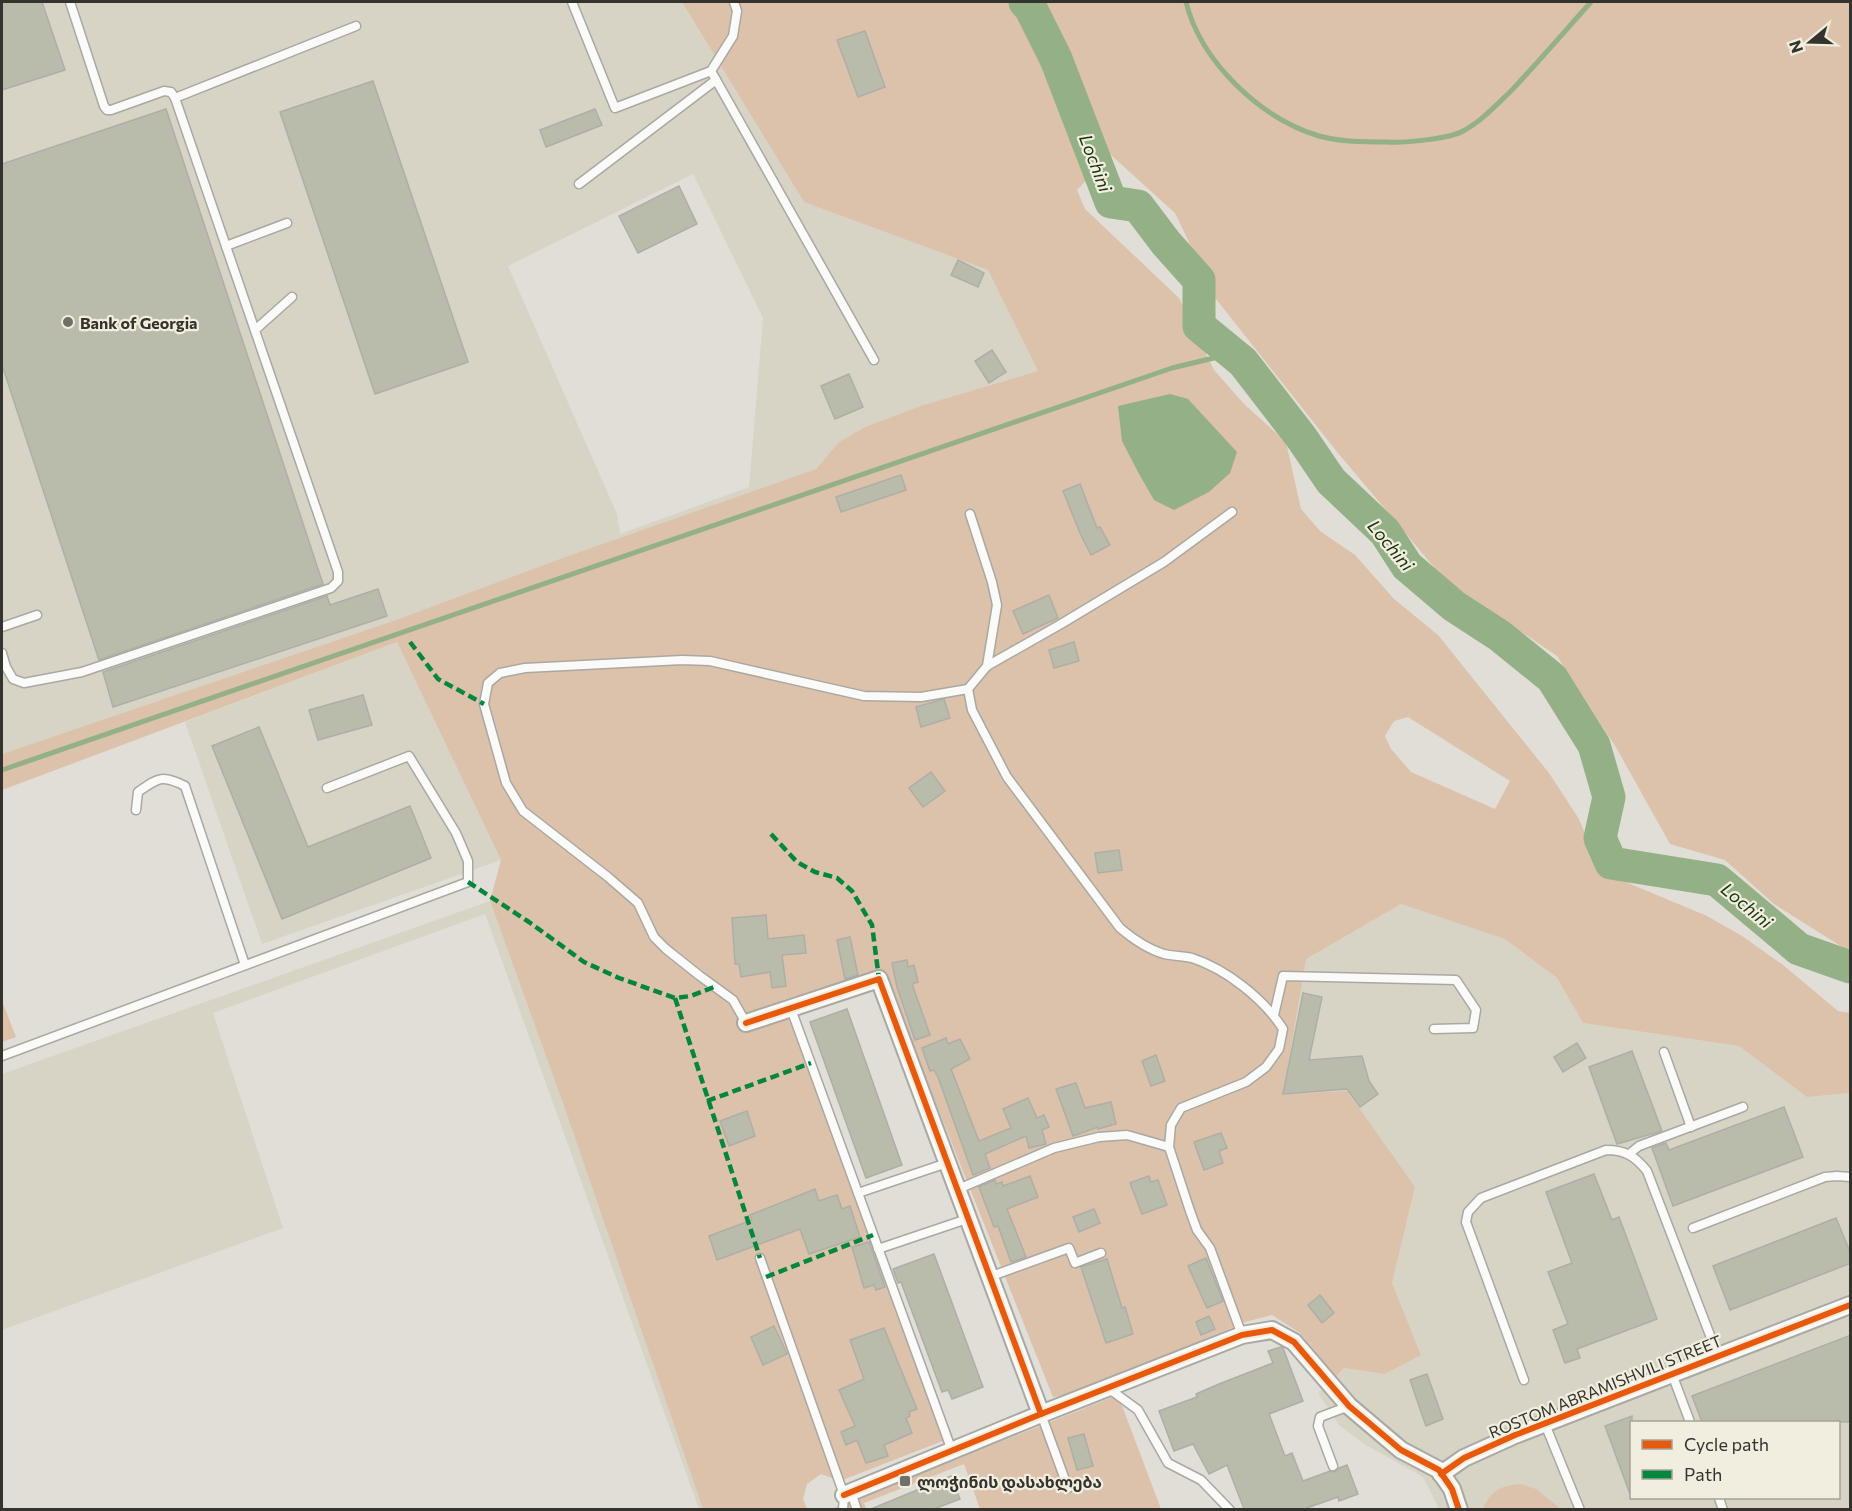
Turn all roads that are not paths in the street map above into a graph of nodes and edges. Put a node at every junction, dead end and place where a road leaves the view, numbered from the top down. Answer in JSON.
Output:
{"nodes":[{"id":1,"x":70,"y":2,"type":"edge"},
{"id":2,"x":572,"y":2,"type":"edge"},
{"id":3,"x":734,"y":2,"type":"edge"},
{"id":4,"x":356,"y":26,"type":"dead end"},
{"id":5,"x":714,"y":75,"type":"junction"},
{"id":6,"x":175,"y":98,"type":"junction"},
{"id":7,"x":579,"y":184,"type":"dead end"},
{"id":8,"x":287,"y":223,"type":"dead end"},
{"id":9,"x":226,"y":246,"type":"junction"},
{"id":10,"x":292,"y":297,"type":"dead end"},
{"id":11,"x":255,"y":330,"type":"junction"},
{"id":12,"x":874,"y":360,"type":"dead end"},
{"id":13,"x":1232,"y":512,"type":"dead end"},
{"id":14,"x":970,"y":514,"type":"dead end"},
{"id":15,"x":38,"y":615,"type":"dead end"},
{"id":16,"x":2,"y":627,"type":"edge"},
{"id":17,"x":2,"y":653,"type":"edge"},
{"id":18,"x":987,"y":666,"type":"junction"},
{"id":19,"x":968,"y":689,"type":"junction"},
{"id":20,"x":327,"y":788,"type":"dead end"},
{"id":21,"x":136,"y":810,"type":"dead end"},
{"id":22,"x":245,"y":965,"type":"junction"},
{"id":23,"x":791,"y":1009,"type":"junction"},
{"id":24,"x":1274,"y":1015,"type":"junction"},
{"id":25,"x":746,"y":1023,"type":"joint"},
{"id":26,"x":1434,"y":1029,"type":"dead end"},
{"id":27,"x":1664,"y":1052,"type":"dead end"},
{"id":28,"x":2,"y":1056,"type":"edge"},
{"id":29,"x":1743,"y":1107,"type":"dead end"},
{"id":30,"x":1691,"y":1127,"type":"junction"},
{"id":31,"x":1169,"y":1147,"type":"junction"},
{"id":32,"x":1629,"y":1154,"type":"junction"},
{"id":33,"x":946,"y":1163,"type":"junction"},
{"id":34,"x":1851,"y":1177,"type":"edge"},
{"id":35,"x":957,"y":1190,"type":"junction"},
{"id":36,"x":858,"y":1193,"type":"junction"},
{"id":37,"x":967,"y":1219,"type":"junction"},
{"id":38,"x":1693,"y":1228,"type":"dead end"},
{"id":39,"x":878,"y":1249,"type":"junction"},
{"id":40,"x":1101,"y":1253,"type":"dead end"},
{"id":41,"x":760,"y":1258,"type":"dead end"},
{"id":42,"x":989,"y":1277,"type":"junction"},
{"id":43,"x":1851,"y":1305,"type":"edge"},
{"id":44,"x":1242,"y":1335,"type":"junction"},
{"id":45,"x":1718,"y":1356,"type":"junction"},
{"id":46,"x":1672,"y":1374,"type":"junction"},
{"id":47,"x":1524,"y":1380,"type":"dead end"},
{"id":48,"x":1108,"y":1388,"type":"junction"},
{"id":49,"x":1349,"y":1406,"type":"junction"},
{"id":50,"x":1041,"y":1414,"type":"junction"},
{"id":51,"x":1690,"y":1421,"type":"edge"},
{"id":52,"x":1545,"y":1424,"type":"junction"},
{"id":53,"x":951,"y":1451,"type":"junction"},
{"id":54,"x":1332,"y":1466,"type":"dead end"},
{"id":55,"x":1441,"y":1474,"type":"junction"},
{"id":56,"x":1068,"y":1488,"type":"dead end"},
{"id":57,"x":846,"y":1499,"type":"edge"},
{"id":58,"x":857,"y":1509,"type":"edge"},
{"id":59,"x":1230,"y":1509,"type":"edge"},
{"id":60,"x":1459,"y":1509,"type":"edge"},
{"id":61,"x":1580,"y":1509,"type":"edge"}],
"edges":[{"from":1,"to":6,"type":"lane"},
{"from":2,"to":5,"type":"lane"},
{"from":3,"to":5,"type":"lane"},
{"from":4,"to":6,"type":"lane"},
{"from":5,"to":7,"type":"lane"},
{"from":5,"to":12,"type":"lane"},
{"from":6,"to":9,"type":"lane"},
{"from":8,"to":9,"type":"lane"},
{"from":9,"to":11,"type":"lane"},
{"from":10,"to":11,"type":"lane"},
{"from":11,"to":17,"type":"lane"},
{"from":13,"to":18,"type":"lane"},
{"from":14,"to":18,"type":"lane"},
{"from":15,"to":16,"type":"lane"},
{"from":18,"to":19,"type":"lane"},
{"from":19,"to":24,"type":"lane"},
{"from":19,"to":25,"type":"lane"},
{"from":20,"to":22,"type":"lane"},
{"from":21,"to":22,"type":"lane"},
{"from":22,"to":28,"type":"lane"},
{"from":23,"to":25,"type":"street"},
{"from":23,"to":33,"type":"street"},
{"from":23,"to":36,"type":"lane"},
{"from":24,"to":26,"type":"lane"},
{"from":24,"to":31,"type":"lane"},
{"from":27,"to":30,"type":"lane"},
{"from":29,"to":30,"type":"lane"},
{"from":30,"to":32,"type":"lane"},
{"from":31,"to":35,"type":"lane"},
{"from":31,"to":44,"type":"lane"},
{"from":32,"to":45,"type":"lane"},
{"from":32,"to":47,"type":"lane"},
{"from":33,"to":35,"type":"street"},
{"from":33,"to":36,"type":"lane"},
{"from":34,"to":38,"type":"lane"},
{"from":35,"to":37,"type":"street"},
{"from":36,"to":39,"type":"lane"},
{"from":37,"to":39,"type":"lane"},
{"from":37,"to":42,"type":"street"},
{"from":39,"to":53,"type":"lane"},
{"from":40,"to":42,"type":"lane"},
{"from":41,"to":57,"type":"lane"},
{"from":42,"to":50,"type":"street"},
{"from":43,"to":45,"type":"street","name":"ROSTOM ABRAMISHVILI STREET"},
{"from":44,"to":48,"type":"street"},
{"from":44,"to":49,"type":"street"},
{"from":45,"to":46,"type":"street","name":"ROSTOM ABRAMISHVILI STREET"},
{"from":46,"to":51,"type":"lane"},
{"from":46,"to":52,"type":"street","name":"ROSTOM ABRAMISHVILI STREET"},
{"from":48,"to":50,"type":"street"},
{"from":48,"to":59,"type":"lane"},
{"from":49,"to":54,"type":"lane"},
{"from":49,"to":55,"type":"street"},
{"from":50,"to":53,"type":"street"},
{"from":50,"to":56,"type":"lane"},
{"from":52,"to":55,"type":"street","name":"ROSTOM ABRAMISHVILI STREET"},
{"from":52,"to":61,"type":"lane"},
{"from":53,"to":57,"type":"street"},
{"from":55,"to":60,"type":"street"},
{"from":57,"to":58,"type":"lane"}]}
